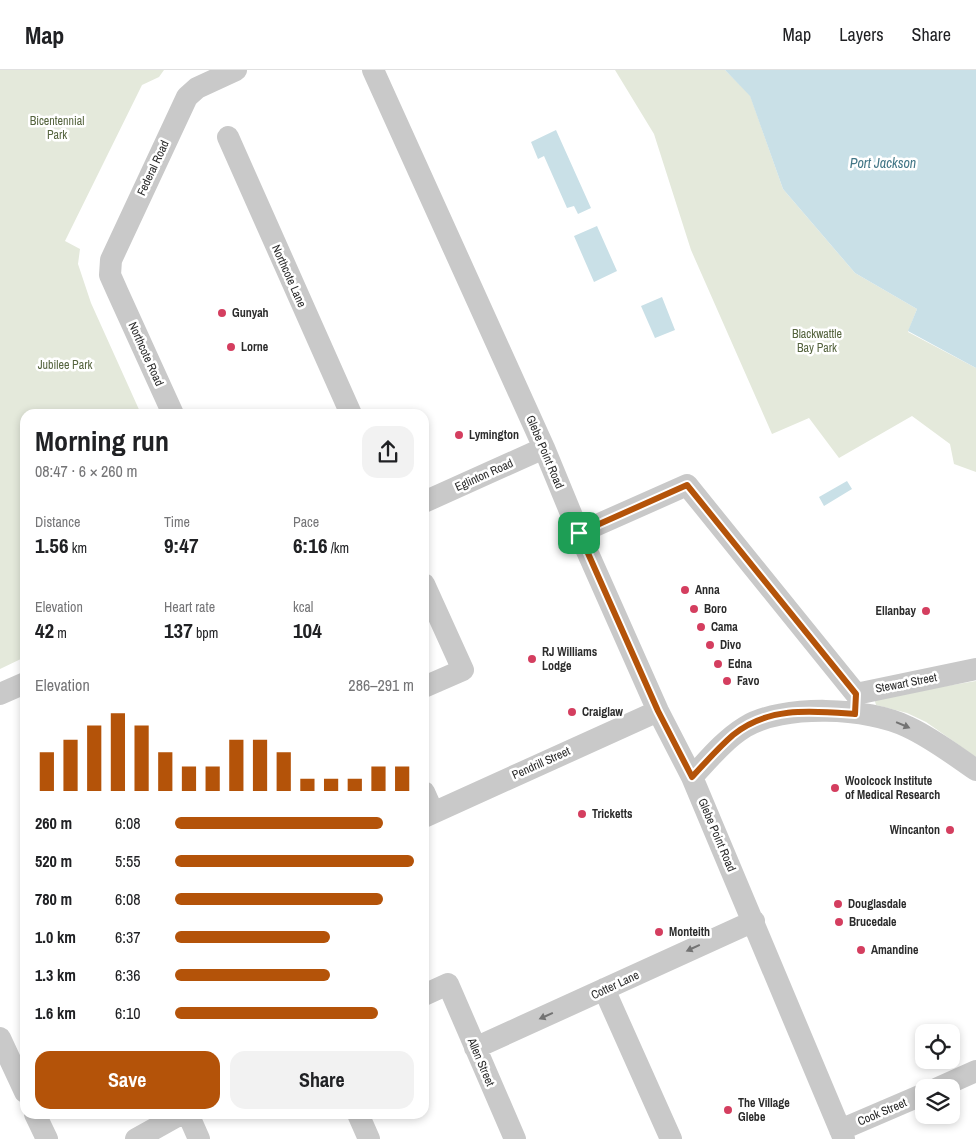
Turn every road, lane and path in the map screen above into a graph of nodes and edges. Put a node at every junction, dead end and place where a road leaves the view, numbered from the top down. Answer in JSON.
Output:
{"nodes":[{"id":1,"x":236,"y":70,"type":"edge"},
{"id":2,"x":373,"y":70,"type":"edge"},
{"id":3,"x":228,"y":137,"type":"dead end"},
{"id":4,"x":118,"y":293,"type":"joint"},
{"id":5,"x":171,"y":409,"type":"edge"},
{"id":6,"x":348,"y":409,"type":"edge"},
{"id":7,"x":544,"y":448,"type":"junction"},
{"id":8,"x":429,"y":500,"type":"edge"},
{"id":9,"x":579,"y":533,"type":"junction"},
{"id":10,"x":429,"y":595,"type":"edge"},
{"id":11,"x":976,"y":669,"type":"edge"},
{"id":12,"x":20,"y":685,"type":"edge"},
{"id":13,"x":429,"y":685,"type":"edge"},
{"id":14,"x":0,"y":694,"type":"edge"},
{"id":15,"x":856,"y":704,"type":"junction"},
{"id":16,"x":658,"y":711,"type":"junction"},
{"id":17,"x":976,"y":770,"type":"edge"},
{"id":18,"x":692,"y":777,"type":"junction"},
{"id":19,"x":429,"y":814,"type":"edge"},
{"id":20,"x":754,"y":921,"type":"junction"},
{"id":21,"x":604,"y":989,"type":"junction"},
{"id":22,"x":429,"y":993,"type":"edge"},
{"id":23,"x":0,"y":1038,"type":"edge"},
{"id":24,"x":475,"y":1048,"type":"junction"},
{"id":25,"x":976,"y":1071,"type":"edge"},
{"id":26,"x":958,"y":1079,"type":"edge"},
{"id":27,"x":20,"y":1081,"type":"edge"},
{"id":28,"x":915,"y":1098,"type":"edge"},
{"id":29,"x":37,"y":1119,"type":"edge"},
{"id":30,"x":172,"y":1119,"type":"edge"},
{"id":31,"x":190,"y":1119,"type":"edge"},
{"id":32,"x":360,"y":1119,"type":"edge"},
{"id":33,"x":842,"y":1134,"type":"edge"},
{"id":34,"x":47,"y":1139,"type":"edge"},
{"id":35,"x":136,"y":1139,"type":"edge"},
{"id":36,"x":199,"y":1139,"type":"edge"},
{"id":37,"x":369,"y":1139,"type":"edge"},
{"id":38,"x":515,"y":1139,"type":"edge"},
{"id":39,"x":670,"y":1139,"type":"edge"}],
"edges":[{"from":1,"to":4,"type":"street","name":"Federal Road"},
{"from":2,"to":7,"type":"street","name":"Glebe Point Road"},
{"from":3,"to":6,"type":"street","name":"Northcote Lane"},
{"from":4,"to":5,"type":"street","name":"Northcote Road"},
{"from":7,"to":8,"type":"street","name":"Eglinton Road"},
{"from":7,"to":9,"type":"street","name":"Glebe Point Road"},
{"from":9,"to":15,"type":"street"},
{"from":9,"to":16,"type":"street","name":"Glebe Point Road"},
{"from":10,"to":13,"type":"street"},
{"from":11,"to":15,"type":"street","name":"Stewart Street"},
{"from":12,"to":14,"type":"street"},
{"from":15,"to":17,"type":"street","one_way":true},
{"from":15,"to":18,"type":"street"},
{"from":16,"to":18,"type":"street","name":"Glebe Point Road"},
{"from":16,"to":19,"type":"street","name":"Pendrill Street"},
{"from":18,"to":20,"type":"street","name":"Glebe Point Road"},
{"from":20,"to":21,"type":"street","name":"Cotter Lane","one_way":true},
{"from":20,"to":33,"type":"street","name":"Glebe Point Road"},
{"from":21,"to":24,"type":"street","name":"Cotter Lane","one_way":true},
{"from":21,"to":39,"type":"street"},
{"from":22,"to":24,"type":"street","name":"Allen Street"},
{"from":23,"to":27,"type":"street"},
{"from":24,"to":38,"type":"street","name":"Allen Street"},
{"from":25,"to":26,"type":"street"},
{"from":28,"to":33,"type":"street","name":"Cook Street"},
{"from":29,"to":34,"type":"street"},
{"from":30,"to":35,"type":"street"},
{"from":31,"to":36,"type":"street"},
{"from":32,"to":37,"type":"street"}]}
